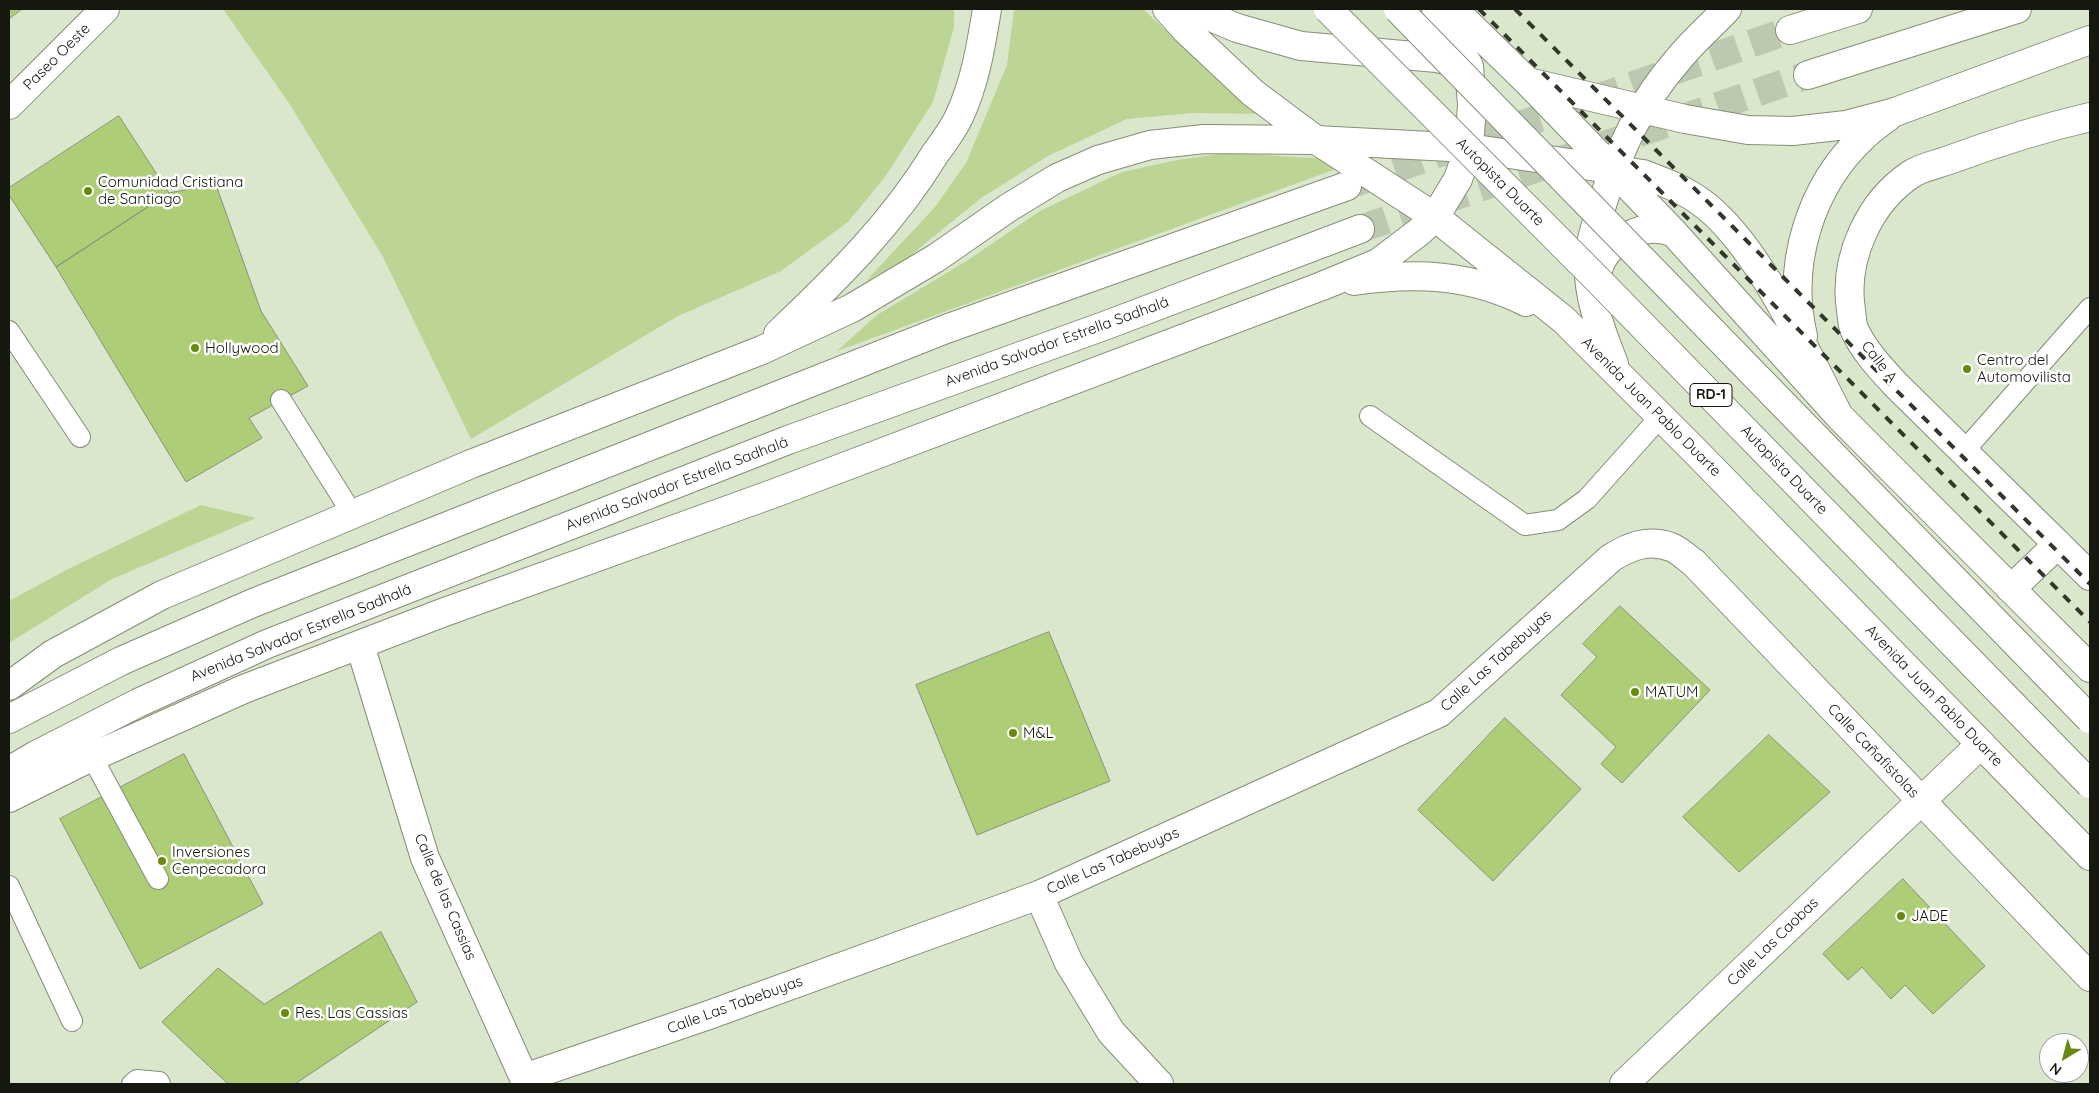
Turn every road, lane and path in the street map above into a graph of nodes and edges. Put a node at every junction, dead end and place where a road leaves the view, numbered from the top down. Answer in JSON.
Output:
{"nodes":[{"id":1,"x":105,"y":9,"type":"edge"},
{"id":2,"x":987,"y":9,"type":"edge"},
{"id":3,"x":1167,"y":9,"type":"edge"},
{"id":4,"x":1192,"y":9,"type":"edge"},
{"id":5,"x":1328,"y":9,"type":"edge"},
{"id":6,"x":1350,"y":9,"type":"edge"},
{"id":7,"x":1398,"y":9,"type":"edge"},
{"id":8,"x":1436,"y":9,"type":"edge"},
{"id":9,"x":1453,"y":9,"type":"edge"},
{"id":10,"x":1727,"y":9,"type":"edge"},
{"id":11,"x":1858,"y":9,"type":"edge"},
{"id":12,"x":2017,"y":9,"type":"edge"},
{"id":13,"x":1790,"y":30,"type":"tunnel mouth"},
{"id":14,"x":2090,"y":40,"type":"edge"},
{"id":15,"x":1301,"y":46,"type":"junction"},
{"id":16,"x":1469,"y":66,"type":"junction"},
{"id":17,"x":1808,"y":75,"type":"tunnel mouth"},
{"id":18,"x":1528,"y":82,"type":"junction"},
{"id":19,"x":9,"y":105,"type":"edge"},
{"id":20,"x":1643,"y":108,"type":"junction"},
{"id":21,"x":1895,"y":112,"type":"junction"},
{"id":22,"x":2090,"y":117,"type":"edge"},
{"id":23,"x":1316,"y":140,"type":"junction"},
{"id":24,"x":1469,"y":148,"type":"junction"},
{"id":25,"x":1612,"y":169,"type":"junction"},
{"id":26,"x":1347,"y":186,"type":"tunnel mouth"},
{"id":27,"x":1435,"y":217,"type":"junction"},
{"id":28,"x":1360,"y":229,"type":"tunnel mouth"},
{"id":29,"x":1674,"y":233,"type":"junction"},
{"id":30,"x":1322,"y":286,"type":"junction"},
{"id":31,"x":1592,"y":298,"type":"junction"},
{"id":32,"x":2090,"y":308,"type":"edge"},
{"id":33,"x":1564,"y":320,"type":"junction"},
{"id":34,"x":9,"y":331,"type":"edge"},
{"id":35,"x":762,"y":350,"type":"junction"},
{"id":36,"x":1808,"y":357,"type":"junction"},
{"id":37,"x":1618,"y":373,"type":"junction"},
{"id":38,"x":282,"y":400,"type":"dead end"},
{"id":39,"x":1370,"y":416,"type":"dead end"},
{"id":40,"x":1661,"y":416,"type":"junction"},
{"id":41,"x":1839,"y":416,"type":"junction"},
{"id":42,"x":80,"y":437,"type":"dead end"},
{"id":43,"x":1964,"y":452,"type":"junction"},
{"id":44,"x":353,"y":514,"type":"junction"},
{"id":45,"x":1646,"y":543,"type":"joint"},
{"id":46,"x":2058,"y":544,"type":"junction"},
{"id":47,"x":2090,"y":576,"type":"edge"},
{"id":48,"x":2011,"y":589,"type":"junction"},
{"id":49,"x":360,"y":645,"type":"junction"},
{"id":50,"x":2090,"y":668,"type":"edge"},
{"id":51,"x":9,"y":686,"type":"edge"},
{"id":52,"x":9,"y":719,"type":"edge"},
{"id":53,"x":2090,"y":719,"type":"edge"},
{"id":54,"x":1981,"y":744,"type":"junction"},
{"id":55,"x":92,"y":757,"type":"junction"},
{"id":56,"x":9,"y":771,"type":"edge"},
{"id":57,"x":2090,"y":784,"type":"edge"},
{"id":58,"x":9,"y":798,"type":"edge"},
{"id":59,"x":1921,"y":800,"type":"junction"},
{"id":60,"x":2090,"y":856,"type":"edge"},
{"id":61,"x":158,"y":879,"type":"dead end"},
{"id":62,"x":9,"y":886,"type":"edge"},
{"id":63,"x":1039,"y":895,"type":"junction"},
{"id":64,"x":2090,"y":977,"type":"edge"},
{"id":65,"x":72,"y":1021,"type":"dead end"},
{"id":66,"x":527,"y":1081,"type":"edge"},
{"id":67,"x":132,"y":1084,"type":"edge"},
{"id":68,"x":160,"y":1084,"type":"edge"},
{"id":69,"x":1159,"y":1084,"type":"edge"},
{"id":70,"x":1624,"y":1084,"type":"edge"}],
"edges":[{"from":1,"to":19,"type":"main road","name":"Paseo Oeste"},
{"from":2,"to":35,"type":"main road"},
{"from":3,"to":23,"type":"main road","name":"Avenida Juan Pablo Duarte"},
{"from":4,"to":15,"type":"main road"},
{"from":5,"to":57,"type":"main road","name":"Autopista Duarte","number":"RD-1","bridge":true},
{"from":6,"to":15,"type":"main road"},
{"from":7,"to":53,"type":"main road","number":"RD-1","bridge":true},
{"from":8,"to":16,"type":"main road"},
{"from":9,"to":18,"type":"main road"},
{"from":10,"to":20,"type":"main road"},
{"from":11,"to":13,"type":"main road"},
{"from":12,"to":17,"type":"main road"},
{"from":14,"to":21,"type":"main road"},
{"from":15,"to":16,"type":"main road"},
{"from":16,"to":18,"type":"main road"},
{"from":16,"to":24,"type":"main road"},
{"from":18,"to":20,"type":"main road"},
{"from":18,"to":25,"type":"main road"},
{"from":20,"to":21,"type":"main road"},
{"from":20,"to":25,"type":"main road"},
{"from":21,"to":36,"type":"main road"},
{"from":22,"to":43,"type":"main road","name":"Calle A"},
{"from":23,"to":24,"type":"main road"},
{"from":23,"to":27,"type":"main road","name":"Avenida Juan Pablo Duarte"},
{"from":23,"to":35,"type":"main road"},
{"from":24,"to":25,"type":"main road"},
{"from":24,"to":27,"type":"main road"},
{"from":25,"to":29,"type":"main road"},
{"from":25,"to":31,"type":"main road"},
{"from":25,"to":36,"type":"main road"},
{"from":26,"to":52,"type":"main road"},
{"from":27,"to":30,"type":"main road"},
{"from":27,"to":33,"type":"main road","name":"Avenida Juan Pablo Duarte"},
{"from":28,"to":56,"type":"main road","name":"Avenida Salvador Estrella Sadhalá"},
{"from":29,"to":31,"type":"main road"},
{"from":29,"to":41,"type":"main road"},
{"from":30,"to":33,"type":"main road"},
{"from":30,"to":49,"type":"main road","name":"Avenida Salvador Estrella Sadhalá"},
{"from":31,"to":37,"type":"main road"},
{"from":32,"to":43,"type":"lane"},
{"from":33,"to":37,"type":"main road","name":"Avenida Juan Pablo Duarte"},
{"from":34,"to":42,"type":"lane"},
{"from":35,"to":44,"type":"main road"},
{"from":36,"to":41,"type":"main road"},
{"from":37,"to":40,"type":"main road","name":"Avenida Juan Pablo Duarte"},
{"from":38,"to":44,"type":"lane"},
{"from":39,"to":40,"type":"lane"},
{"from":40,"to":54,"type":"main road","name":"Avenida Juan Pablo Duarte"},
{"from":41,"to":48,"type":"main road"},
{"from":43,"to":46,"type":"main road","name":"Calle A"},
{"from":44,"to":51,"type":"main road"},
{"from":45,"to":59,"type":"main road","name":"Calle Cañafistolas"},
{"from":45,"to":63,"type":"main road","name":"Calle Las Tabebuyas"},
{"from":46,"to":47,"type":"main road","name":"Calle A"},
{"from":46,"to":48,"type":"main road"},
{"from":48,"to":50,"type":"main road"},
{"from":49,"to":55,"type":"main road","name":"Avenida Salvador Estrella Sadhalá"},
{"from":49,"to":66,"type":"main road","name":"Calle de las Cassias"},
{"from":54,"to":59,"type":"main road","name":"Calle Las Caobas"},
{"from":54,"to":60,"type":"main road","name":"Avenida Juan Pablo Duarte"},
{"from":55,"to":58,"type":"main road","name":"Avenida Salvador Estrella Sadhalá"},
{"from":55,"to":61,"type":"lane"},
{"from":59,"to":64,"type":"main road","name":"Calle Cañafistolas"},
{"from":59,"to":70,"type":"main road","name":"Calle Las Caobas"},
{"from":62,"to":65,"type":"lane"},
{"from":63,"to":66,"type":"main road","name":"Calle Las Tabebuyas"},
{"from":63,"to":69,"type":"main road"},
{"from":67,"to":68,"type":"lane"}]}
